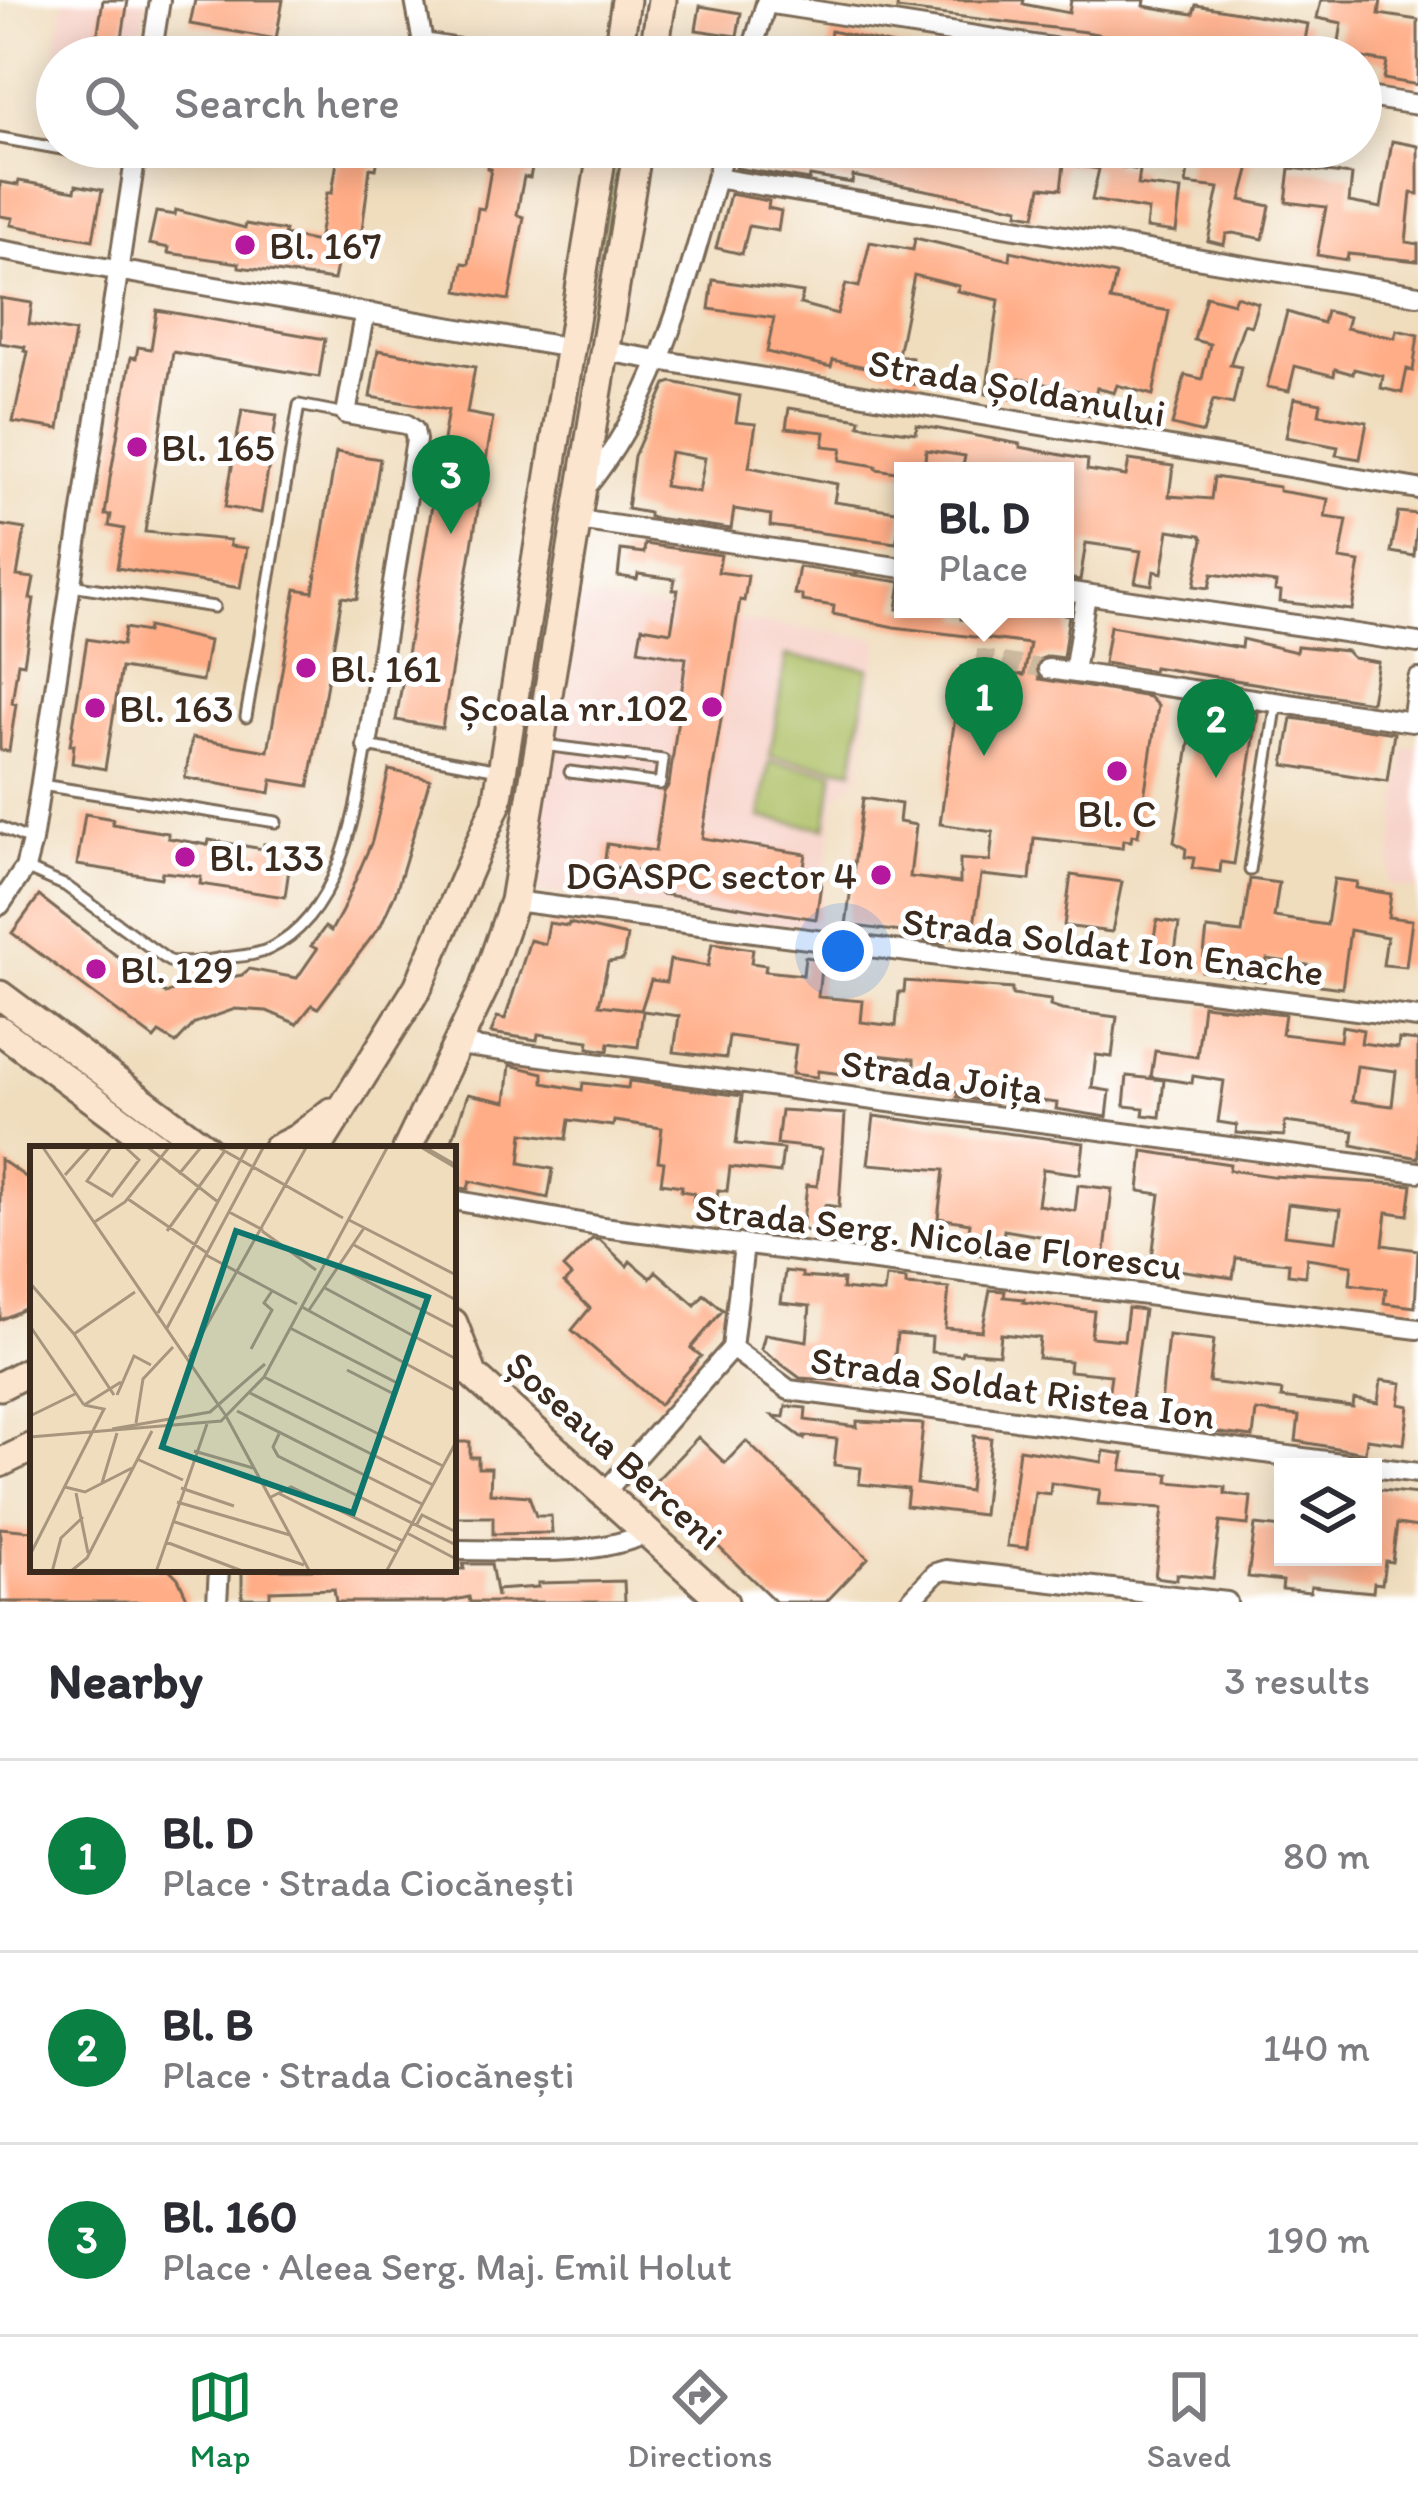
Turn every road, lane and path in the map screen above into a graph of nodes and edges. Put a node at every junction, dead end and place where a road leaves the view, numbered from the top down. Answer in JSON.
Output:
{"nodes":[{"id":1,"x":160,"y":0,"type":"edge"},
{"id":2,"x":415,"y":0,"type":"edge"},
{"id":3,"x":626,"y":0,"type":"edge"},
{"id":4,"x":662,"y":0,"type":"edge"},
{"id":5,"x":766,"y":2,"type":"edge"},
{"id":6,"x":154,"y":36,"type":"edge"},
{"id":7,"x":422,"y":36,"type":"edge"},
{"id":8,"x":620,"y":36,"type":"edge"},
{"id":9,"x":656,"y":36,"type":"edge"},
{"id":10,"x":757,"y":36,"type":"edge"},
{"id":11,"x":979,"y":36,"type":"edge"},
{"id":12,"x":1382,"y":99,"type":"edge"},
{"id":13,"x":1418,"y":105,"type":"edge"},
{"id":14,"x":0,"y":138,"type":"edge"},
{"id":15,"x":36,"y":142,"type":"edge"},
{"id":16,"x":134,"y":168,"type":"edge"},
{"id":17,"x":600,"y":168,"type":"edge"},
{"id":18,"x":635,"y":168,"type":"edge"},
{"id":19,"x":719,"y":168,"type":"edge"},
{"id":20,"x":716,"y":178,"type":"junction"},
{"id":21,"x":0,"y":250,"type":"edge"},
{"id":22,"x":118,"y":271,"type":"junction"},
{"id":23,"x":1418,"y":295,"type":"edge"},
{"id":24,"x":370,"y":314,"type":"junction"},
{"id":25,"x":570,"y":348,"type":"junction"},
{"id":26,"x":605,"y":351,"type":"junction"},
{"id":27,"x":659,"y":360,"type":"junction"},
{"id":28,"x":346,"y":414,"type":"junction"},
{"id":29,"x":1418,"y":489,"type":"edge"},
{"id":30,"x":583,"y":491,"type":"junction"},
{"id":31,"x":578,"y":520,"type":"junction"},
{"id":32,"x":894,"y":567,"type":"edge"},
{"id":33,"x":70,"y":584,"type":"junction"},
{"id":34,"x":1074,"y":592,"type":"edge"},
{"id":35,"x":1086,"y":594,"type":"junction"},
{"id":36,"x":214,"y":607,"type":"dead end"},
{"id":37,"x":1418,"y":643,"type":"edge"},
{"id":38,"x":1048,"y":669,"type":"tunnel mouth"},
{"id":39,"x":1074,"y":673,"type":"junction"},
{"id":40,"x":1418,"y":679,"type":"edge"},
{"id":41,"x":1277,"y":703,"type":"junction"},
{"id":42,"x":245,"y":717,"type":"dead end"},
{"id":43,"x":542,"y":745,"type":"junction"},
{"id":44,"x":367,"y":746,"type":"junction"},
{"id":45,"x":504,"y":770,"type":"junction"},
{"id":46,"x":570,"y":772,"type":"dead end"},
{"id":47,"x":41,"y":785,"type":"junction"},
{"id":48,"x":276,"y":822,"type":"dead end"},
{"id":49,"x":0,"y":827,"type":"edge"},
{"id":50,"x":32,"y":841,"type":"junction"},
{"id":51,"x":25,"y":868,"type":"junction"},
{"id":52,"x":1250,"y":870,"type":"dead end"},
{"id":53,"x":514,"y":901,"type":"junction"},
{"id":54,"x":0,"y":905,"type":"edge"},
{"id":55,"x":0,"y":995,"type":"edge"},
{"id":56,"x":1418,"y":1018,"type":"edge"},
{"id":57,"x":0,"y":1030,"type":"edge"},
{"id":58,"x":458,"y":1045,"type":"junction"},
{"id":59,"x":352,"y":1093,"type":"junction"},
{"id":60,"x":124,"y":1123,"type":"junction"},
{"id":61,"x":412,"y":1144,"type":"edge"},
{"id":62,"x":141,"y":1146,"type":"edge"},
{"id":63,"x":156,"y":1146,"type":"edge"},
{"id":64,"x":203,"y":1146,"type":"edge"},
{"id":65,"x":281,"y":1146,"type":"edge"},
{"id":66,"x":318,"y":1146,"type":"edge"},
{"id":67,"x":1418,"y":1172,"type":"edge"},
{"id":68,"x":456,"y":1201,"type":"edge"},
{"id":69,"x":744,"y":1245,"type":"junction"},
{"id":70,"x":1418,"y":1329,"type":"edge"},
{"id":71,"x":456,"y":1336,"type":"edge"},
{"id":72,"x":732,"y":1348,"type":"junction"},
{"id":73,"x":463,"y":1366,"type":"edge"},
{"id":74,"x":30,"y":1370,"type":"edge"},
{"id":75,"x":0,"y":1385,"type":"edge"},
{"id":76,"x":30,"y":1448,"type":"edge"},
{"id":77,"x":1302,"y":1458,"type":"edge"},
{"id":78,"x":0,"y":1463,"type":"edge"},
{"id":79,"x":1382,"y":1468,"type":"edge"},
{"id":80,"x":1418,"y":1473,"type":"edge"},
{"id":81,"x":604,"y":1493,"type":"junction"},
{"id":82,"x":648,"y":1533,"type":"junction"},
{"id":83,"x":456,"y":1550,"type":"edge"},
{"id":84,"x":219,"y":1572,"type":"edge"},
{"id":85,"x":218,"y":1602,"type":"edge"},
{"id":86,"x":724,"y":1602,"type":"edge"},
{"id":87,"x":909,"y":1602,"type":"edge"},
{"id":88,"x":1227,"y":1602,"type":"edge"}],
"edges":[{"from":1,"to":6,"type":"street"},
{"from":2,"to":7,"type":"street"},
{"from":3,"to":8,"type":"main road"},
{"from":4,"to":9,"type":"main road"},
{"from":5,"to":10,"type":"street"},
{"from":5,"to":11,"type":"street"},
{"from":12,"to":13,"type":"street"},
{"from":14,"to":15,"type":"lane"},
{"from":16,"to":22,"type":"street"},
{"from":17,"to":25,"type":"main road"},
{"from":18,"to":26,"type":"main road"},
{"from":19,"to":20,"type":"street"},
{"from":20,"to":23,"type":"street"},
{"from":20,"to":27,"type":"street"},
{"from":21,"to":22,"type":"street"},
{"from":22,"to":24,"type":"street"},
{"from":22,"to":33,"type":"street"},
{"from":24,"to":25,"type":"street"},
{"from":24,"to":28,"type":"street"},
{"from":25,"to":45,"type":"main road"},
{"from":26,"to":27,"type":"street","name":"Strada Șoldanului"},
{"from":26,"to":30,"type":"main road"},
{"from":27,"to":29,"type":"street","name":"Strada Șoldanului"},
{"from":27,"to":30,"type":"street"},
{"from":28,"to":42,"type":"lane"},
{"from":28,"to":44,"type":"street"},
{"from":30,"to":31,"type":"main road"},
{"from":31,"to":32,"type":"street"},
{"from":31,"to":43,"type":"main road"},
{"from":33,"to":36,"type":"lane"},
{"from":33,"to":47,"type":"street"},
{"from":34,"to":35,"type":"street"},
{"from":35,"to":37,"type":"street"},
{"from":35,"to":39,"type":"street"},
{"from":38,"to":39,"type":"street"},
{"from":39,"to":41,"type":"street"},
{"from":40,"to":41,"type":"street"},
{"from":41,"to":52,"type":"lane"},
{"from":43,"to":46,"type":"lane"},
{"from":43,"to":53,"type":"main road"},
{"from":44,"to":45,"type":"lane"},
{"from":44,"to":51,"type":"lane"},
{"from":45,"to":59,"type":"main road"},
{"from":47,"to":48,"type":"lane"},
{"from":47,"to":50,"type":"street"},
{"from":49,"to":50,"type":"lane"},
{"from":50,"to":51,"type":"street"},
{"from":51,"to":54,"type":"street"},
{"from":53,"to":56,"type":"street","name":"Strada Soldat Ion Enache"},
{"from":53,"to":58,"type":"main road"},
{"from":55,"to":64,"type":"main road"},
{"from":57,"to":60,"type":"main road"},
{"from":58,"to":61,"type":"main road"},
{"from":58,"to":67,"type":"street","name":"Strada Joița"},
{"from":59,"to":65,"type":"main road"},
{"from":59,"to":66,"type":"main road"},
{"from":60,"to":62,"type":"main road"},
{"from":60,"to":63,"type":"main road"},
{"from":68,"to":69,"type":"street","name":"Strada Serg. Nicolae Florescu"},
{"from":69,"to":70,"type":"street","name":"Strada Serg. Nicolae Florescu"},
{"from":69,"to":72,"type":"street"},
{"from":71,"to":73,"type":"main road"},
{"from":72,"to":77,"type":"street","name":"Strada Soldat Ristea Ion"},
{"from":72,"to":81,"type":"street"},
{"from":73,"to":81,"type":"main road","name":"Șoseaua Berceni"},
{"from":74,"to":75,"type":"main road"},
{"from":76,"to":78,"type":"main road"},
{"from":79,"to":80,"type":"street","name":"Strada Soldat Ristea Ion"},
{"from":81,"to":82,"type":"main road","name":"Șoseaua Berceni"},
{"from":82,"to":83,"type":"street"},
{"from":82,"to":86,"type":"main road","name":"Șoseaua Berceni"},
{"from":84,"to":85,"type":"street"},
{"from":87,"to":88,"type":"street"}]}
